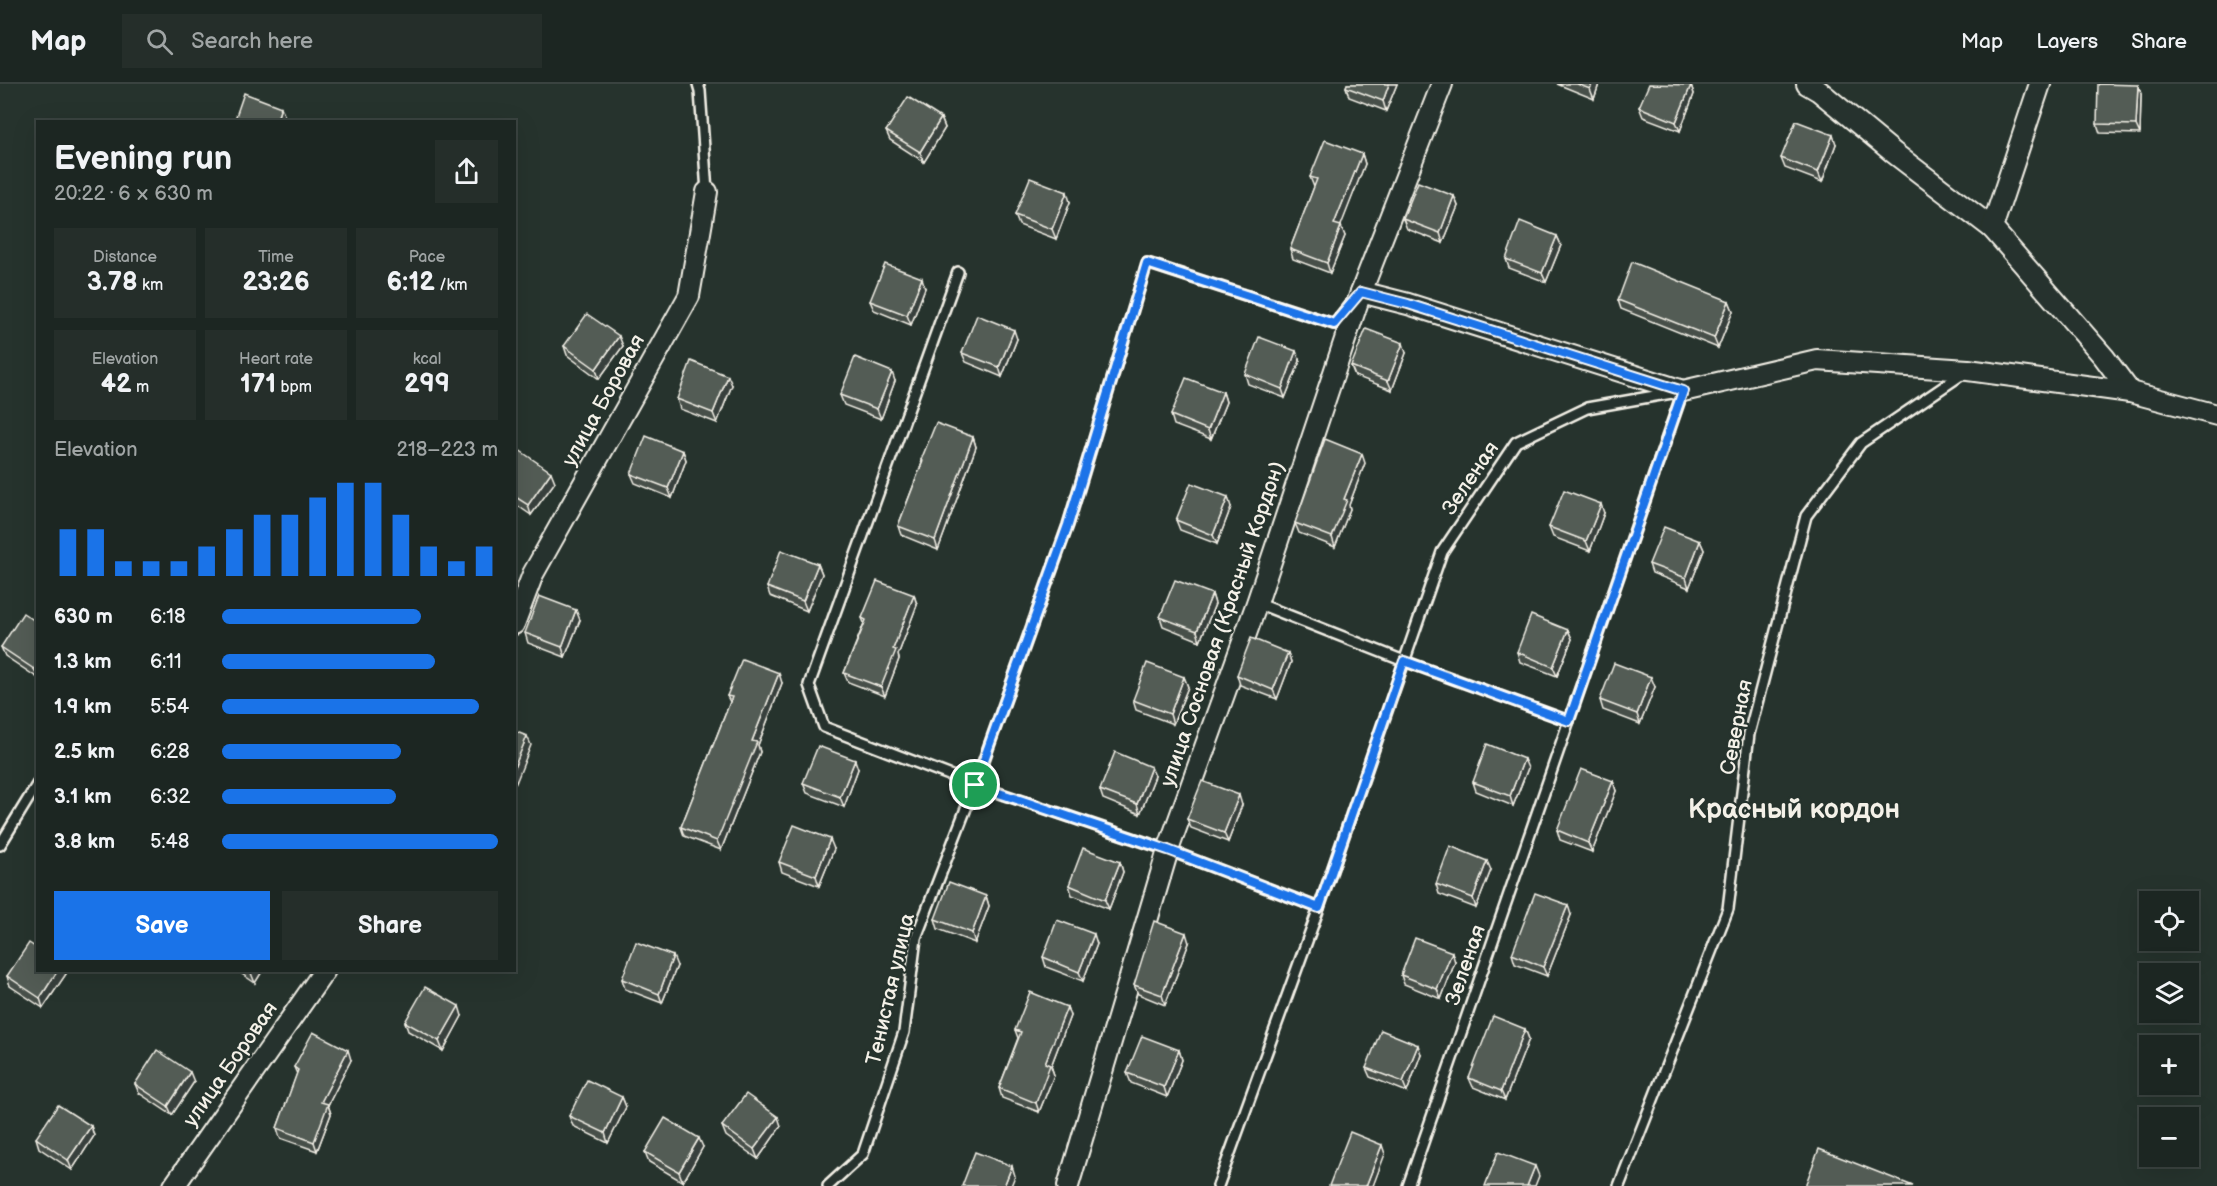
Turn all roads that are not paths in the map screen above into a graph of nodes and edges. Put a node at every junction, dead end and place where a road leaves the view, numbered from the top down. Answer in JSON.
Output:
{"nodes":[{"id":1,"x":698,"y":84,"type":"edge"},
{"id":2,"x":1442,"y":84,"type":"edge"},
{"id":3,"x":1807,"y":84,"type":"edge"},
{"id":4,"x":2040,"y":84,"type":"edge"},
{"id":5,"x":707,"y":192,"type":"joint"},
{"id":6,"x":1992,"y":228,"type":"junction"},
{"id":7,"x":958,"y":272,"type":"dead end"},
{"id":8,"x":1361,"y":292,"type":"junction"},
{"id":9,"x":1968,"y":370,"type":"junction"},
{"id":10,"x":1683,"y":391,"type":"junction"},
{"id":11,"x":2130,"y":392,"type":"junction"},
{"id":12,"x":2217,"y":415,"type":"edge"},
{"id":13,"x":1257,"y":603,"type":"junction"},
{"id":14,"x":516,"y":619,"type":"edge"},
{"id":15,"x":1404,"y":661,"type":"junction"},
{"id":16,"x":1569,"y":721,"type":"junction"},
{"id":17,"x":975,"y":785,"type":"junction"},
{"id":18,"x":36,"y":786,"type":"edge"},
{"id":19,"x":0,"y":845,"type":"edge"},
{"id":20,"x":1168,"y":850,"type":"junction"},
{"id":21,"x":1319,"y":908,"type":"junction"},
{"id":22,"x":324,"y":972,"type":"edge"},
{"id":23,"x":174,"y":1186,"type":"edge"},
{"id":24,"x":828,"y":1186,"type":"edge"},
{"id":25,"x":1068,"y":1186,"type":"edge"},
{"id":26,"x":1218,"y":1186,"type":"edge"},
{"id":27,"x":1408,"y":1186,"type":"edge"},
{"id":28,"x":1619,"y":1186,"type":"edge"}],
"edges":[{"from":1,"to":5,"type":"lane"},
{"from":2,"to":8,"type":"street","name":"улица Сосновая (Красный Кордон)"},
{"from":3,"to":6,"type":"street"},
{"from":4,"to":6,"type":"street"},
{"from":5,"to":14,"type":"street","name":"улица Боровая"},
{"from":6,"to":11,"type":"street"},
{"from":7,"to":17,"type":"lane"},
{"from":8,"to":10,"type":"street"},
{"from":8,"to":13,"type":"street","name":"улица Сосновая (Красный Кордон)"},
{"from":8,"to":17,"type":"lane","name":"Тенистая улица"},
{"from":9,"to":10,"type":"street"},
{"from":9,"to":11,"type":"street"},
{"from":9,"to":28,"type":"lane","name":"Северная"},
{"from":10,"to":15,"type":"lane","name":"Зеленая"},
{"from":10,"to":16,"type":"lane","name":"Зеленая"},
{"from":11,"to":12,"type":"street"},
{"from":13,"to":15,"type":"lane"},
{"from":13,"to":20,"type":"street","name":"улица Сосновая (Красный Кордон)"},
{"from":15,"to":16,"type":"lane"},
{"from":15,"to":21,"type":"lane","name":"Зеленая"},
{"from":16,"to":27,"type":"lane","name":"Зеленая"},
{"from":17,"to":20,"type":"lane"},
{"from":17,"to":24,"type":"lane","name":"Тенистая улица"},
{"from":18,"to":19,"type":"lane"},
{"from":20,"to":21,"type":"lane"},
{"from":20,"to":25,"type":"street","name":"улица Сосновая (Красный Кордон)"},
{"from":21,"to":26,"type":"lane","name":"Зеленая"},
{"from":22,"to":23,"type":"street","name":"улица Боровая"}]}
